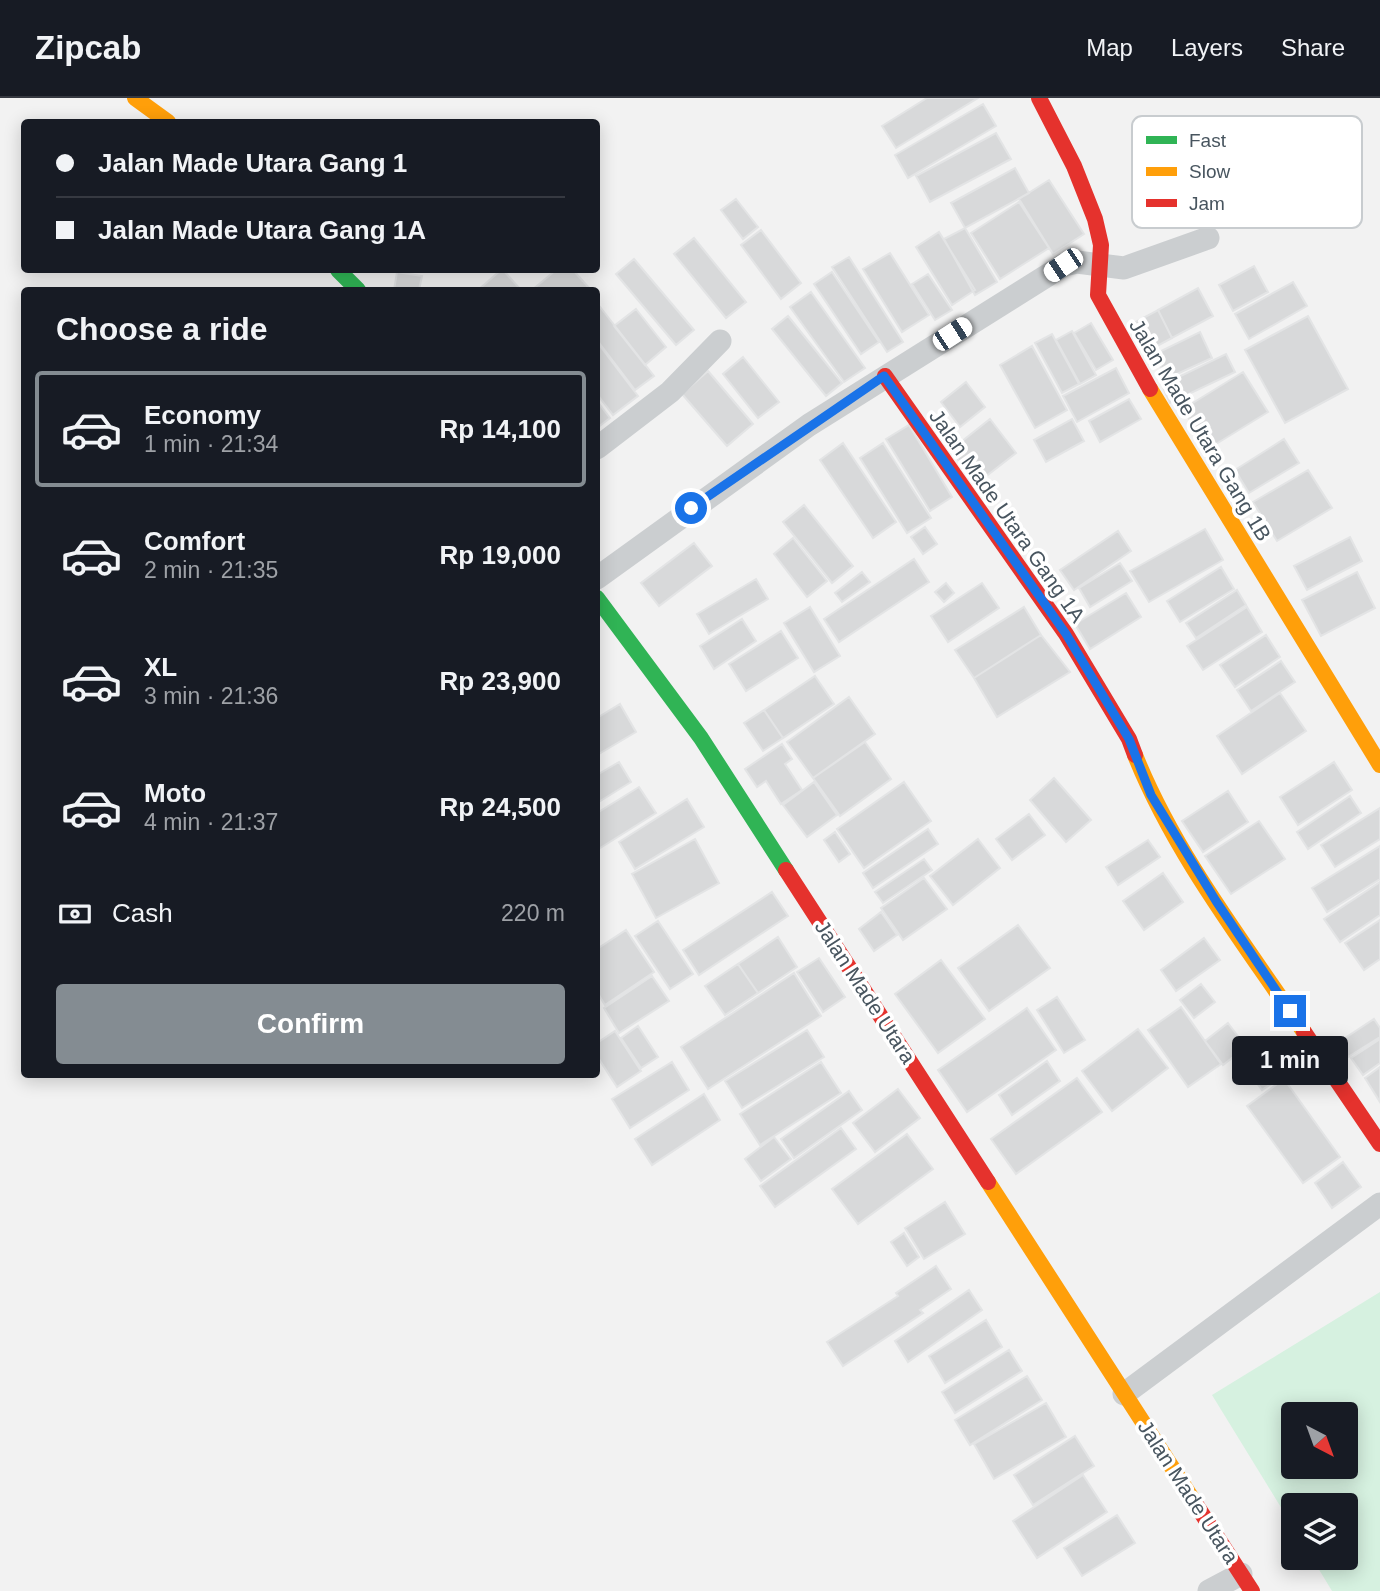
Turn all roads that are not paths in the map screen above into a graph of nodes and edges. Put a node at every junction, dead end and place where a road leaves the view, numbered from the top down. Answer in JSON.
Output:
{"nodes":[{"id":1,"x":135,"y":98,"type":"edge"},
{"id":2,"x":1039,"y":98,"type":"edge"},
{"id":3,"x":164,"y":119,"type":"edge"},
{"id":4,"x":1208,"y":238,"type":"dead end"},
{"id":5,"x":1102,"y":263,"type":"junction"},
{"id":6,"x":341,"y":273,"type":"edge"},
{"id":7,"x":355,"y":287,"type":"edge"},
{"id":8,"x":720,"y":341,"type":"dead end"},
{"id":9,"x":884,"y":376,"type":"junction"},
{"id":10,"x":600,"y":446,"type":"edge"},
{"id":11,"x":600,"y":576,"type":"edge"},
{"id":12,"x":600,"y":602,"type":"edge"},
{"id":13,"x":1380,"y":765,"type":"edge"},
{"id":14,"x":1380,"y":1144,"type":"edge"},
{"id":15,"x":1380,"y":1204,"type":"edge"},
{"id":16,"x":1124,"y":1394,"type":"junction"},
{"id":17,"x":1247,"y":1582,"type":"edge"},
{"id":18,"x":1209,"y":1591,"type":"edge"}],
"edges":[{"from":1,"to":3,"type":"street"},
{"from":2,"to":5,"type":"street","name":"Jalan Made Utara Gang 1B"},
{"from":4,"to":5,"type":"street"},
{"from":5,"to":9,"type":"street"},
{"from":5,"to":13,"type":"street","name":"Jalan Made Utara Gang 1B"},
{"from":6,"to":7,"type":"street"},
{"from":8,"to":10,"type":"street"},
{"from":9,"to":11,"type":"street"},
{"from":9,"to":14,"type":"street","name":"Jalan Made Utara Gang 1A"},
{"from":12,"to":16,"type":"street","name":"Jalan Made Utara"},
{"from":15,"to":16,"type":"street"},
{"from":16,"to":17,"type":"street","name":"Jalan Made Utara"},
{"from":17,"to":18,"type":"street"}]}
